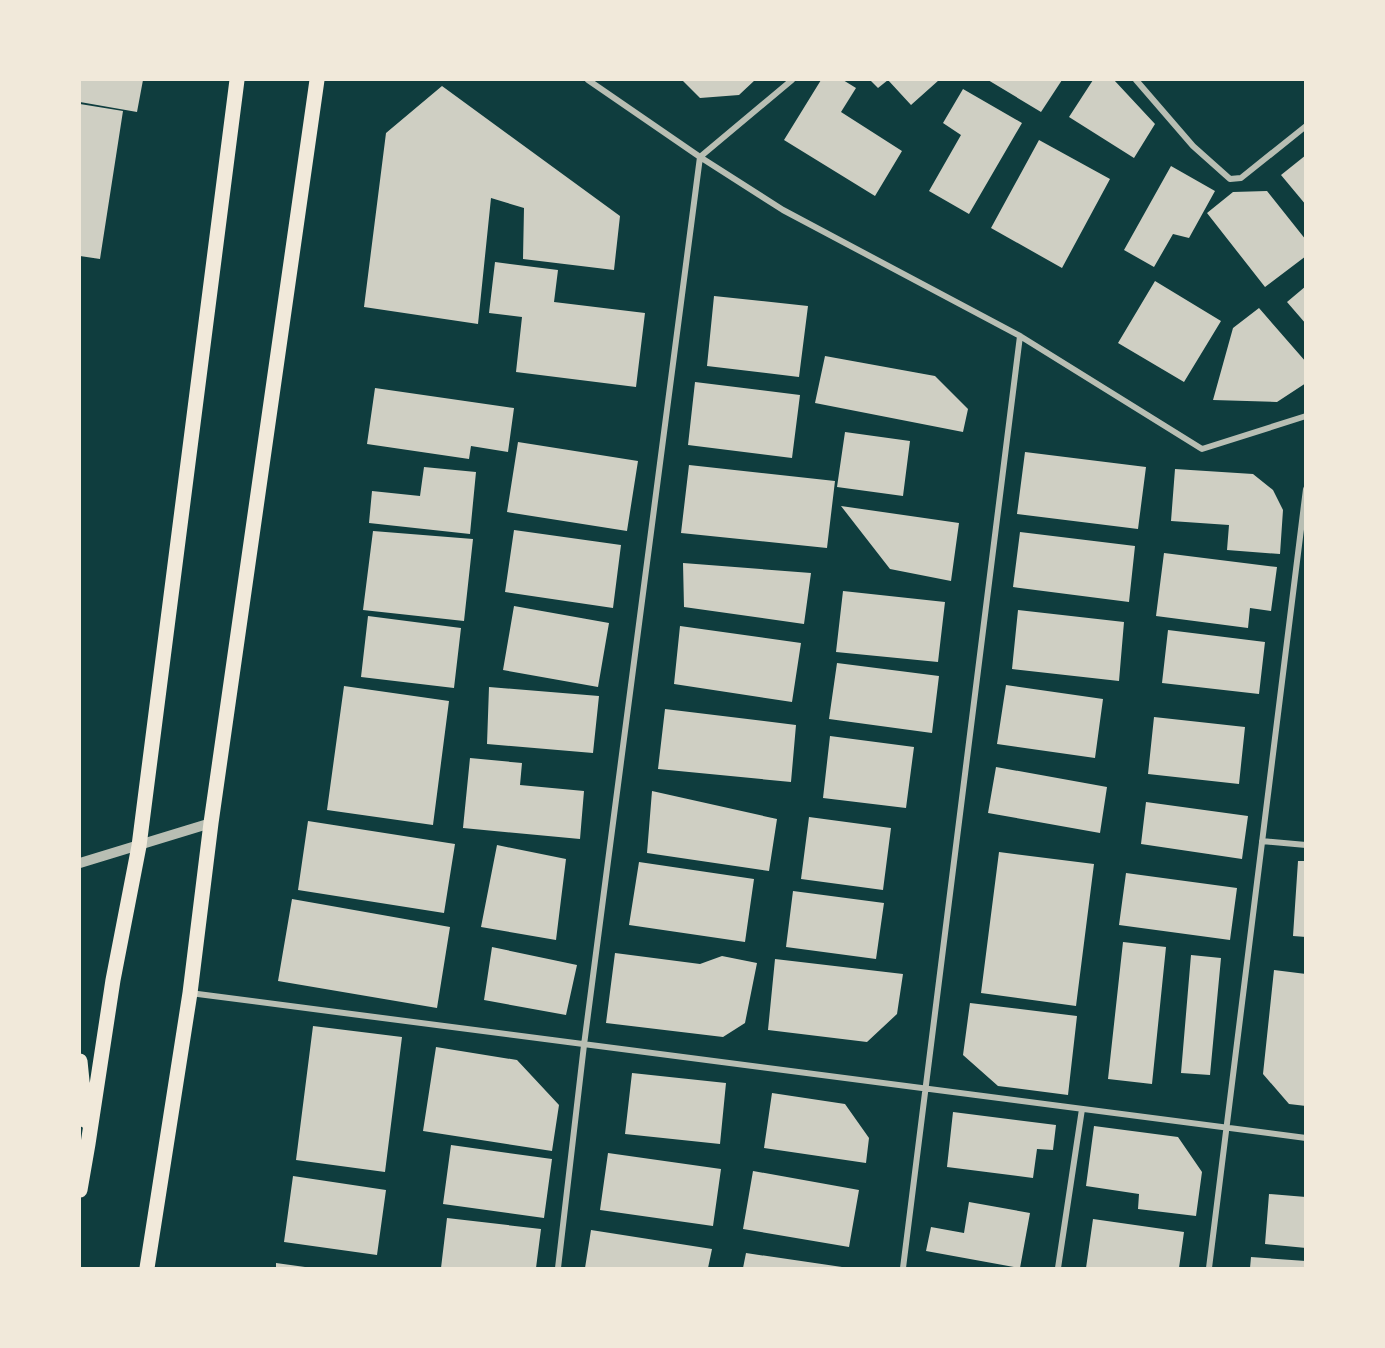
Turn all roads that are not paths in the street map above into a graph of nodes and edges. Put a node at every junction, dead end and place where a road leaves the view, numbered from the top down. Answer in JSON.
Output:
{"nodes":[{"id":1,"x":317,"y":80,"type":"edge"},
{"id":2,"x":588,"y":80,"type":"edge"},
{"id":3,"x":792,"y":80,"type":"edge"},
{"id":4,"x":1136,"y":80,"type":"edge"},
{"id":5,"x":236,"y":82,"type":"edge"},
{"id":6,"x":1305,"y":126,"type":"edge"},
{"id":7,"x":700,"y":157,"type":"junction"},
{"id":8,"x":1020,"y":336,"type":"junction"},
{"id":9,"x":1305,"y":416,"type":"edge"},
{"id":10,"x":1305,"y":489,"type":"edge"},
{"id":11,"x":211,"y":823,"type":"junction"},
{"id":12,"x":1262,"y":842,"type":"junction"},
{"id":13,"x":1305,"y":845,"type":"edge"},
{"id":14,"x":138,"y":846,"type":"junction"},
{"id":15,"x":80,"y":863,"type":"edge"},
{"id":16,"x":190,"y":993,"type":"junction"},
{"id":17,"x":584,"y":1045,"type":"junction"},
{"id":18,"x":80,"y":1061,"type":"edge"},
{"id":19,"x":926,"y":1088,"type":"junction"},
{"id":20,"x":1082,"y":1109,"type":"junction"},
{"id":21,"x":1227,"y":1128,"type":"junction"},
{"id":22,"x":1305,"y":1138,"type":"edge"},
{"id":23,"x":88,"y":1144,"type":"junction"},
{"id":24,"x":80,"y":1190,"type":"edge"},
{"id":25,"x":147,"y":1269,"type":"edge"},
{"id":26,"x":558,"y":1269,"type":"edge"},
{"id":27,"x":903,"y":1269,"type":"edge"},
{"id":28,"x":1058,"y":1269,"type":"edge"},
{"id":29,"x":1209,"y":1269,"type":"edge"}],
"edges":[{"from":1,"to":11,"type":"main road"},
{"from":2,"to":7,"type":"street"},
{"from":3,"to":7,"type":"street"},
{"from":4,"to":6,"type":"street"},
{"from":5,"to":14,"type":"main road"},
{"from":7,"to":8,"type":"street"},
{"from":7,"to":17,"type":"street"},
{"from":8,"to":9,"type":"street"},
{"from":8,"to":19,"type":"street"},
{"from":10,"to":12,"type":"street"},
{"from":11,"to":14,"type":"street"},
{"from":11,"to":16,"type":"main road"},
{"from":12,"to":13,"type":"street"},
{"from":12,"to":21,"type":"street"},
{"from":14,"to":15,"type":"street"},
{"from":14,"to":23,"type":"main road"},
{"from":16,"to":17,"type":"street"},
{"from":16,"to":25,"type":"main road"},
{"from":17,"to":19,"type":"street"},
{"from":17,"to":26,"type":"street"},
{"from":18,"to":23,"type":"main road"},
{"from":19,"to":20,"type":"street"},
{"from":19,"to":27,"type":"street"},
{"from":20,"to":21,"type":"street"},
{"from":20,"to":28,"type":"street"},
{"from":21,"to":22,"type":"street"},
{"from":21,"to":29,"type":"street"},
{"from":23,"to":24,"type":"main road"}]}
